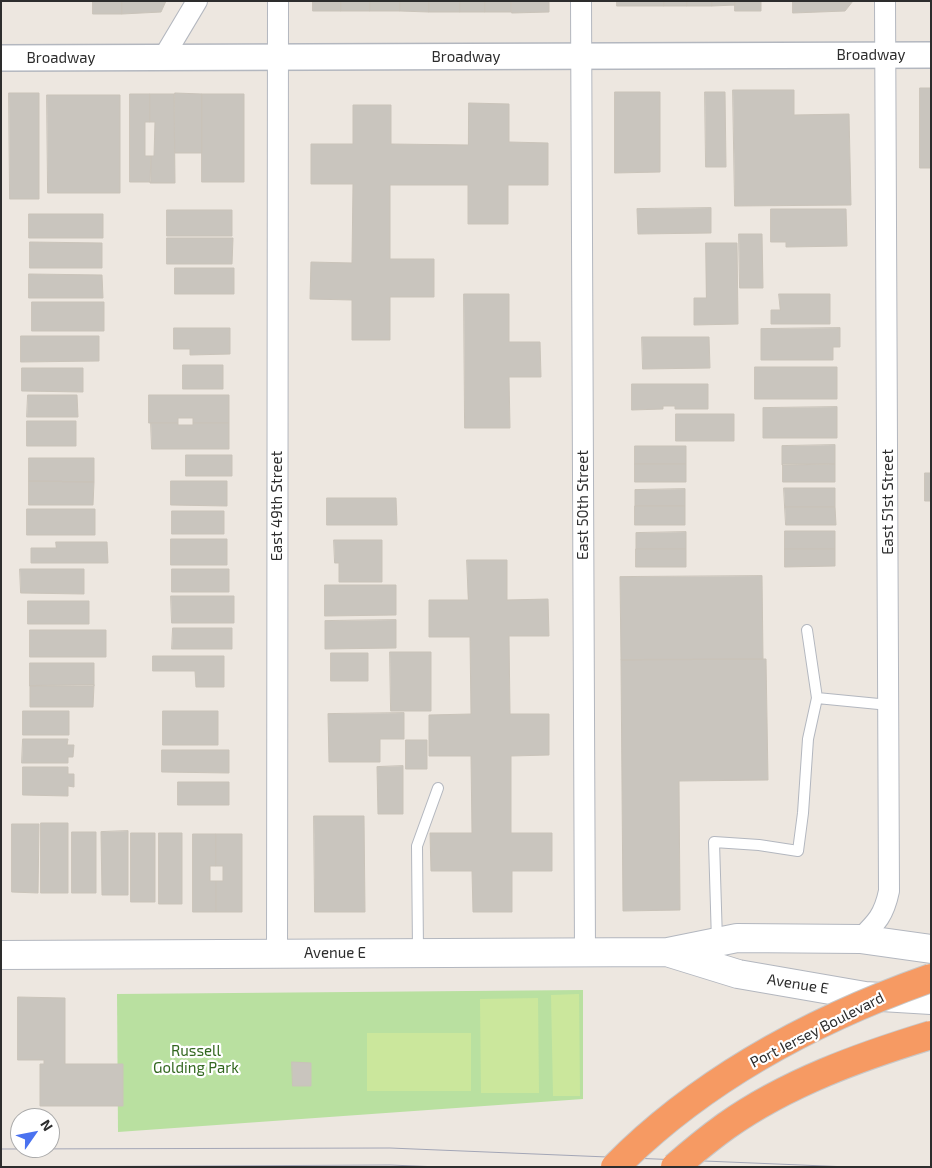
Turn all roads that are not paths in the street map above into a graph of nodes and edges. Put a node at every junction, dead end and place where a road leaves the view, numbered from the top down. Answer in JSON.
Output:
{"nodes":[{"id":1,"x":196,"y":1,"type":"edge"},
{"id":2,"x":278,"y":1,"type":"edge"},
{"id":3,"x":581,"y":1,"type":"edge"},
{"id":4,"x":885,"y":1,"type":"edge"},
{"id":5,"x":886,"y":55,"type":"junction"},
{"id":6,"x":931,"y":55,"type":"edge"},
{"id":7,"x":581,"y":57,"type":"junction"},
{"id":8,"x":1,"y":58,"type":"edge"},
{"id":9,"x":163,"y":58,"type":"junction"},
{"id":10,"x":278,"y":58,"type":"junction"},
{"id":11,"x":807,"y":630,"type":"dead end"},
{"id":12,"x":817,"y":698,"type":"junction"},
{"id":13,"x":889,"y":705,"type":"junction"},
{"id":14,"x":438,"y":788,"type":"dead end"},
{"id":15,"x":860,"y":938,"type":"junction"},
{"id":16,"x":717,"y":942,"type":"junction"},
{"id":17,"x":931,"y":949,"type":"edge"},
{"id":18,"x":585,"y":952,"type":"junction"},
{"id":19,"x":668,"y":952,"type":"junction"},
{"id":20,"x":418,"y":953,"type":"junction"},
{"id":21,"x":277,"y":954,"type":"junction"},
{"id":22,"x":1,"y":955,"type":"edge"},
{"id":23,"x":931,"y":978,"type":"edge"},
{"id":24,"x":931,"y":1000,"type":"edge"},
{"id":25,"x":931,"y":1035,"type":"edge"},
{"id":26,"x":615,"y":1167,"type":"edge"},
{"id":27,"x":675,"y":1167,"type":"edge"}],
"edges":[{"from":1,"to":9,"type":"street"},
{"from":2,"to":10,"type":"street","name":"East 49th Street"},
{"from":3,"to":7,"type":"street","name":"East 50th Street"},
{"from":4,"to":5,"type":"street","name":"East 51st Street"},
{"from":5,"to":6,"type":"street","name":"Broadway"},
{"from":5,"to":7,"type":"street","name":"Broadway"},
{"from":5,"to":13,"type":"street","name":"East 51st Street"},
{"from":7,"to":10,"type":"street","name":"Broadway"},
{"from":7,"to":18,"type":"street","name":"East 50th Street"},
{"from":8,"to":9,"type":"street","name":"Broadway"},
{"from":9,"to":10,"type":"street","name":"Broadway"},
{"from":10,"to":21,"type":"street","name":"East 49th Street"},
{"from":11,"to":12,"type":"lane"},
{"from":12,"to":13,"type":"lane"},
{"from":12,"to":16,"type":"lane"},
{"from":13,"to":15,"type":"street","name":"East 51st Street"},
{"from":14,"to":20,"type":"lane"},
{"from":15,"to":16,"type":"main road","name":"Avenue E"},
{"from":15,"to":17,"type":"main road","name":"Avenue E"},
{"from":16,"to":19,"type":"main road","name":"Avenue E"},
{"from":18,"to":19,"type":"main road","name":"Avenue E"},
{"from":18,"to":20,"type":"main road","name":"Avenue E"},
{"from":19,"to":24,"type":"main road","name":"Avenue E"},
{"from":20,"to":21,"type":"main road","name":"Avenue E"},
{"from":21,"to":22,"type":"main road","name":"Avenue E"},
{"from":23,"to":26,"type":"highway","name":"Port Jersey Boulevard","bridge":true},
{"from":25,"to":27,"type":"highway","bridge":true}]}
